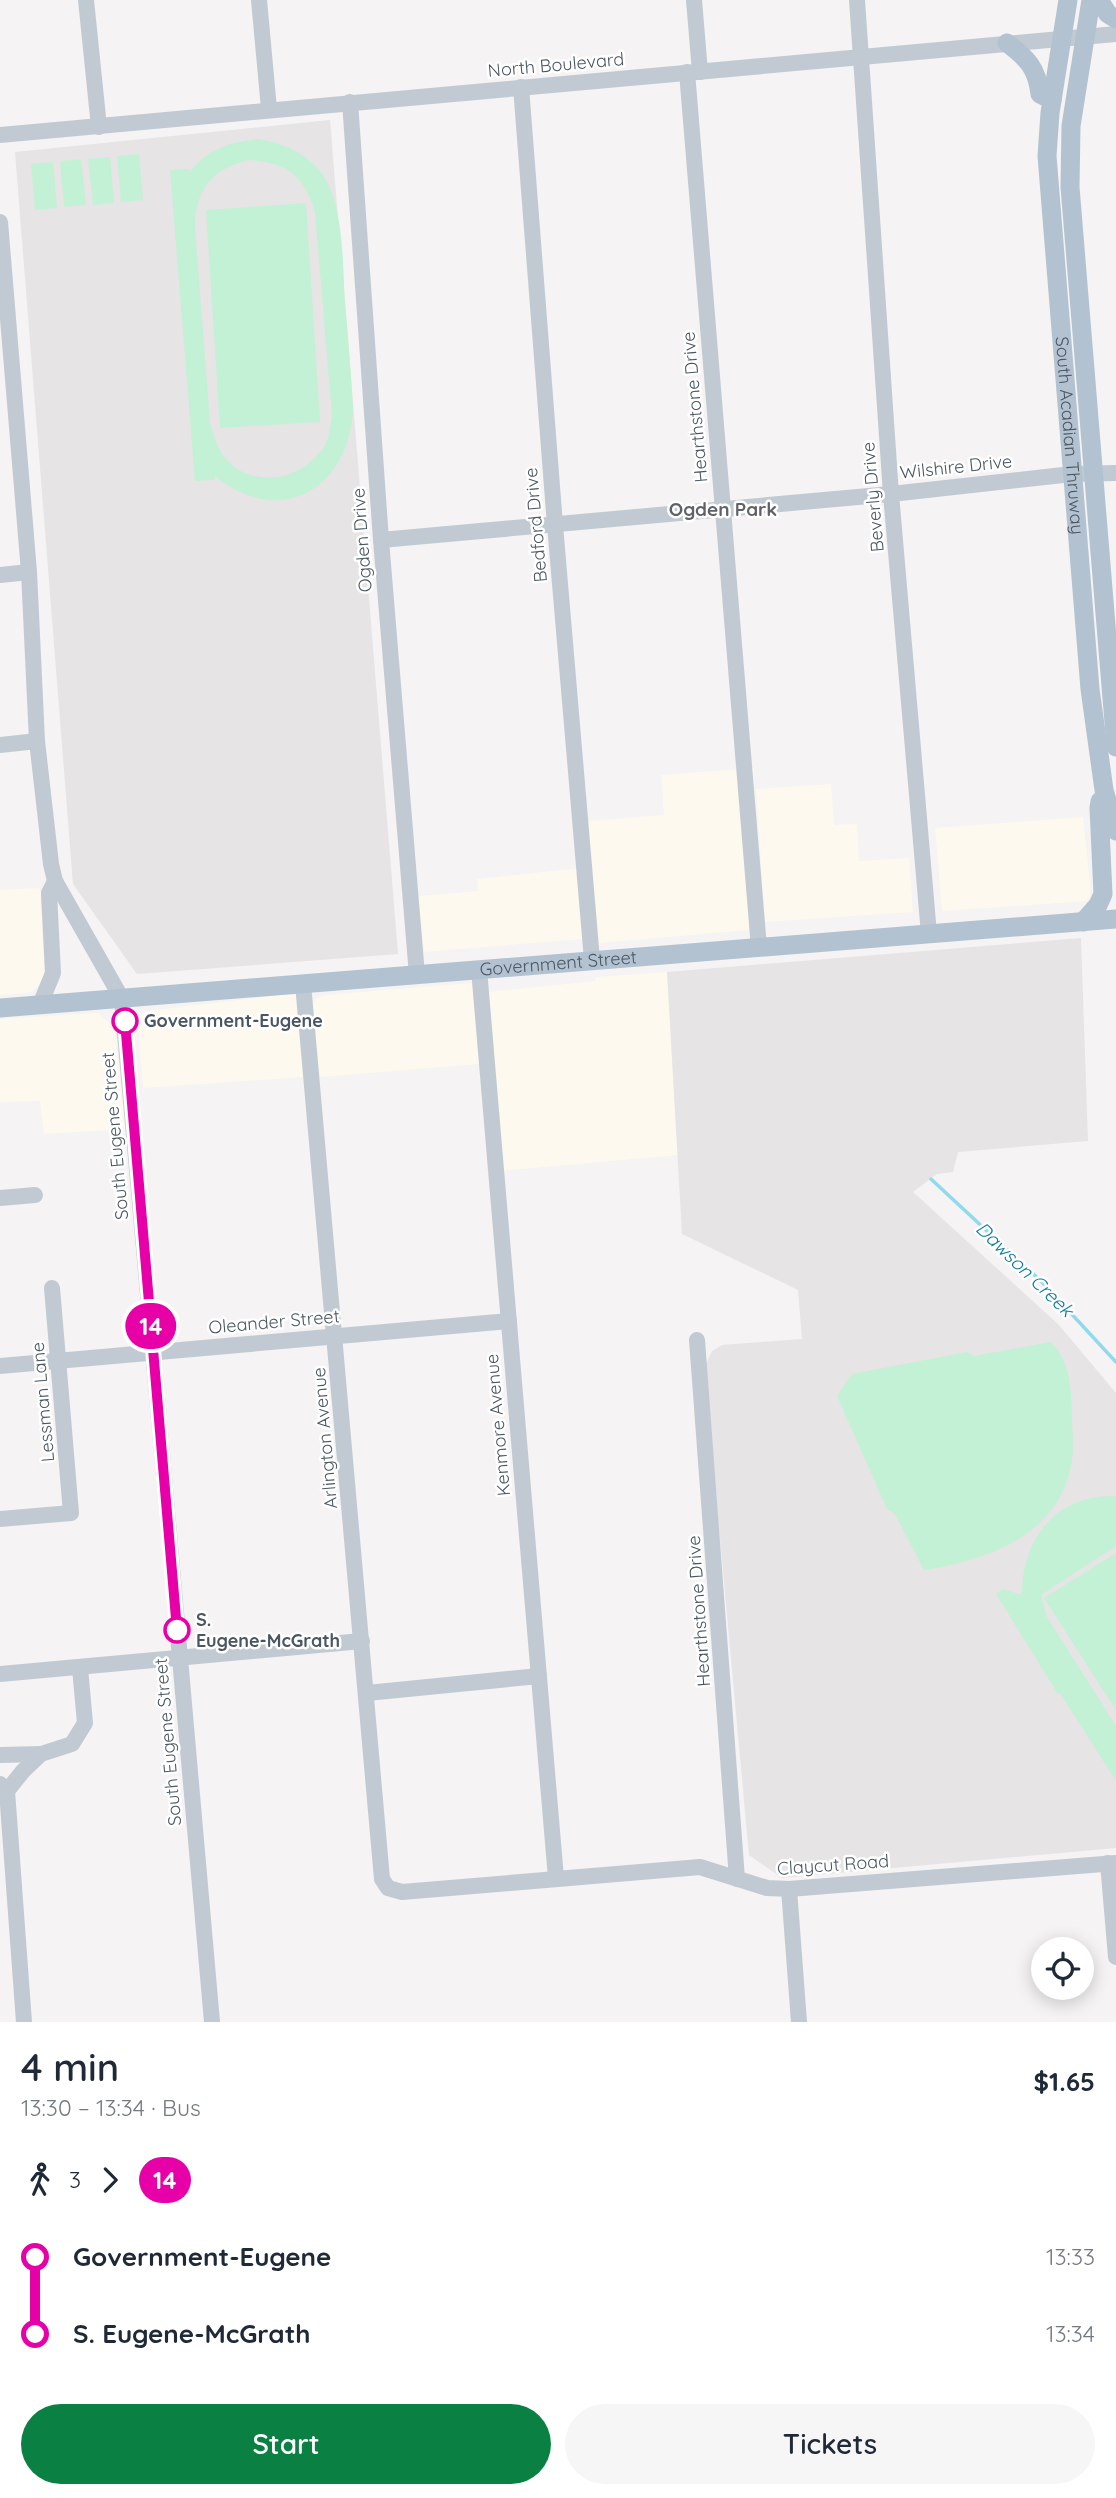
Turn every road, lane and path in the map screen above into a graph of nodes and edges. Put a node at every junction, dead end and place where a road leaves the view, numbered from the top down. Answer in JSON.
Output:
{"nodes":[{"id":1,"x":86,"y":0,"type":"edge"},
{"id":2,"x":259,"y":0,"type":"edge"},
{"id":3,"x":694,"y":0,"type":"edge"},
{"id":4,"x":857,"y":0,"type":"edge"},
{"id":5,"x":1068,"y":0,"type":"edge"},
{"id":6,"x":1091,"y":0,"type":"edge"},
{"id":7,"x":1100,"y":0,"type":"edge"},
{"id":8,"x":1116,"y":19,"type":"edge"},
{"id":9,"x":1116,"y":34,"type":"edge"},
{"id":10,"x":1085,"y":36,"type":"junction"},
{"id":11,"x":1061,"y":38,"type":"junction"},
{"id":12,"x":1007,"y":43,"type":"junction"},
{"id":13,"x":860,"y":57,"type":"junction"},
{"id":14,"x":693,"y":72,"type":"junction"},
{"id":15,"x":521,"y":87,"type":"junction"},
{"id":16,"x":1052,"y":100,"type":"junction"},
{"id":17,"x":350,"y":102,"type":"junction"},
{"id":18,"x":269,"y":109,"type":"junction"},
{"id":19,"x":99,"y":127,"type":"junction"},
{"id":20,"x":0,"y":135,"type":"edge"},
{"id":21,"x":0,"y":222,"type":"edge"},
{"id":22,"x":1116,"y":473,"type":"edge"},
{"id":23,"x":1072,"y":474,"type":"junction"},
{"id":24,"x":1093,"y":475,"type":"junction"},
{"id":25,"x":891,"y":494,"type":"junction"},
{"id":26,"x":723,"y":509,"type":"junction"},
{"id":27,"x":555,"y":526,"type":"junction"},
{"id":28,"x":381,"y":540,"type":"junction"},
{"id":29,"x":29,"y":572,"type":"junction"},
{"id":30,"x":0,"y":575,"type":"edge"},
{"id":31,"x":37,"y":741,"type":"junction"},
{"id":32,"x":0,"y":745,"type":"edge"},
{"id":33,"x":1116,"y":747,"type":"edge"},
{"id":34,"x":1104,"y":790,"type":"junction"},
{"id":35,"x":1116,"y":831,"type":"edge"},
{"id":36,"x":55,"y":881,"type":"junction"},
{"id":37,"x":1116,"y":919,"type":"edge"},
{"id":38,"x":1083,"y":922,"type":"junction"},
{"id":39,"x":929,"y":934,"type":"junction"},
{"id":40,"x":759,"y":948,"type":"junction"},
{"id":41,"x":592,"y":960,"type":"junction"},
{"id":42,"x":479,"y":970,"type":"junction"},
{"id":43,"x":417,"y":975,"type":"junction"},
{"id":44,"x":303,"y":984,"type":"junction"},
{"id":45,"x":122,"y":999,"type":"junction"},
{"id":46,"x":40,"y":1005,"type":"junction"},
{"id":47,"x":0,"y":1008,"type":"edge"},
{"id":48,"x":35,"y":1195,"type":"dead end"},
{"id":49,"x":0,"y":1198,"type":"edge"},
{"id":50,"x":52,"y":1288,"type":"dead end"},
{"id":51,"x":509,"y":1321,"type":"junction"},
{"id":52,"x":335,"y":1336,"type":"junction"},
{"id":53,"x":696,"y":1340,"type":"dead end"},
{"id":54,"x":153,"y":1352,"type":"junction"},
{"id":55,"x":59,"y":1362,"type":"junction"},
{"id":56,"x":0,"y":1366,"type":"edge"},
{"id":57,"x":0,"y":1519,"type":"edge"},
{"id":58,"x":362,"y":1641,"type":"junction"},
{"id":59,"x":179,"y":1658,"type":"junction"},
{"id":60,"x":80,"y":1668,"type":"junction"},
{"id":61,"x":0,"y":1674,"type":"edge"},
{"id":62,"x":539,"y":1676,"type":"junction"},
{"id":63,"x":367,"y":1693,"type":"junction"},
{"id":64,"x":41,"y":1754,"type":"junction"},
{"id":65,"x":0,"y":1755,"type":"edge"},
{"id":66,"x":4,"y":1787,"type":"edge"},
{"id":67,"x":1112,"y":1863,"type":"edge"},
{"id":68,"x":556,"y":1878,"type":"junction"},
{"id":69,"x":737,"y":1879,"type":"junction"},
{"id":70,"x":388,"y":1888,"type":"joint"},
{"id":71,"x":789,"y":1889,"type":"junction"},
{"id":72,"x":7,"y":1896,"type":"edge"},
{"id":73,"x":1116,"y":1957,"type":"edge"},
{"id":74,"x":24,"y":2022,"type":"edge"},
{"id":75,"x":212,"y":2022,"type":"edge"},
{"id":76,"x":799,"y":2022,"type":"edge"}],
"edges":[{"from":1,"to":19,"type":"street"},
{"from":2,"to":18,"type":"street"},
{"from":3,"to":14,"type":"street","name":"Hearthstone Drive"},
{"from":4,"to":13,"type":"street","name":"Beverly Drive"},
{"from":5,"to":11,"type":"main road","name":"South Acadian Thruway"},
{"from":6,"to":10,"type":"main road","name":"South Acadian Thruway"},
{"from":7,"to":8,"type":"main road"},
{"from":9,"to":10,"type":"street","name":"North Boulevard"},
{"from":10,"to":11,"type":"street","name":"North Boulevard"},
{"from":10,"to":24,"type":"main road","name":"South Acadian Thruway"},
{"from":11,"to":12,"type":"street","name":"North Boulevard"},
{"from":11,"to":16,"type":"main road","name":"South Acadian Thruway"},
{"from":12,"to":13,"type":"street","name":"North Boulevard"},
{"from":12,"to":16,"type":"main road"},
{"from":13,"to":14,"type":"street","name":"North Boulevard"},
{"from":13,"to":25,"type":"street","name":"Beverly Drive"},
{"from":14,"to":15,"type":"street","name":"North Boulevard"},
{"from":14,"to":26,"type":"street","name":"Hearthstone Drive"},
{"from":15,"to":17,"type":"street","name":"North Boulevard"},
{"from":15,"to":27,"type":"street","name":"Bedford Drive"},
{"from":16,"to":23,"type":"main road","name":"South Acadian Thruway"},
{"from":17,"to":18,"type":"street","name":"North Boulevard"},
{"from":17,"to":28,"type":"street","name":"Ogden Drive"},
{"from":18,"to":19,"type":"street","name":"North Boulevard"},
{"from":19,"to":20,"type":"street","name":"North Boulevard"},
{"from":21,"to":29,"type":"street","name":"South Eugene Street"},
{"from":22,"to":24,"type":"street","name":"Wilshire Drive"},
{"from":23,"to":24,"type":"street","name":"Wilshire Drive"},
{"from":23,"to":25,"type":"street","name":"Wilshire Drive"},
{"from":23,"to":34,"type":"main road","name":"South Acadian Thruway"},
{"from":24,"to":33,"type":"main road","name":"South Acadian Thruway"},
{"from":25,"to":26,"type":"street","name":"Wilshire Drive"},
{"from":25,"to":39,"type":"street","name":"Beverly Drive"},
{"from":26,"to":27,"type":"street","name":"Wilshire Drive"},
{"from":26,"to":40,"type":"street","name":"Hearthstone Drive"},
{"from":27,"to":28,"type":"street","name":"Wilshire Drive"},
{"from":27,"to":41,"type":"street","name":"Bedford Drive"},
{"from":28,"to":43,"type":"street","name":"Ogden Drive"},
{"from":29,"to":30,"type":"street"},
{"from":29,"to":31,"type":"street","name":"South Eugene Street"},
{"from":31,"to":32,"type":"street"},
{"from":31,"to":36,"type":"street","name":"South Eugene Street"},
{"from":34,"to":35,"type":"main road","name":"South Acadian Thruway"},
{"from":34,"to":38,"type":"main road"},
{"from":36,"to":45,"type":"street","name":"South Eugene Street"},
{"from":36,"to":46,"type":"street"},
{"from":37,"to":38,"type":"main road","name":"Government Street"},
{"from":38,"to":39,"type":"main road","name":"Government Street"},
{"from":39,"to":40,"type":"main road","name":"Government Street"},
{"from":40,"to":41,"type":"main road","name":"Government Street"},
{"from":41,"to":42,"type":"main road","name":"Government Street"},
{"from":42,"to":43,"type":"main road","name":"Government Street"},
{"from":42,"to":51,"type":"street","name":"Kenmore Avenue"},
{"from":43,"to":44,"type":"main road","name":"Government Street"},
{"from":44,"to":45,"type":"main road","name":"Government Street"},
{"from":44,"to":52,"type":"street","name":"Arlington Avenue"},
{"from":45,"to":46,"type":"main road","name":"Government Street"},
{"from":45,"to":54,"type":"street","name":"South Eugene Street"},
{"from":46,"to":47,"type":"main road","name":"Government Street"},
{"from":48,"to":49,"type":"street"},
{"from":50,"to":55,"type":"street","name":"Lessman Lane"},
{"from":51,"to":52,"type":"street","name":"Oleander Street"},
{"from":51,"to":62,"type":"street","name":"Kenmore Avenue"},
{"from":52,"to":54,"type":"street","name":"Oleander Street"},
{"from":52,"to":58,"type":"street","name":"Arlington Avenue"},
{"from":53,"to":69,"type":"street","name":"Hearthstone Drive"},
{"from":54,"to":55,"type":"street","name":"Oleander Street"},
{"from":54,"to":59,"type":"street","name":"South Eugene Street"},
{"from":55,"to":56,"type":"street","name":"Oleander Street"},
{"from":55,"to":57,"type":"street","name":"Lessman Lane"},
{"from":58,"to":59,"type":"street"},
{"from":58,"to":63,"type":"street","name":"Arlington Avenue"},
{"from":59,"to":60,"type":"street"},
{"from":59,"to":75,"type":"street","name":"South Eugene Street"},
{"from":60,"to":61,"type":"street"},
{"from":60,"to":64,"type":"street"},
{"from":62,"to":63,"type":"street"},
{"from":62,"to":68,"type":"street","name":"Kenmore Avenue"},
{"from":63,"to":70,"type":"street","name":"Arlington Avenue"},
{"from":64,"to":65,"type":"street"},
{"from":64,"to":66,"type":"street"},
{"from":66,"to":72,"type":"street"},
{"from":67,"to":71,"type":"street","name":"Claycut Road"},
{"from":67,"to":73,"type":"street"},
{"from":68,"to":69,"type":"street","name":"Claycut Road"},
{"from":68,"to":70,"type":"street","name":"Claycut Road"},
{"from":69,"to":71,"type":"street","name":"Claycut Road"},
{"from":71,"to":76,"type":"street"},
{"from":72,"to":74,"type":"street"}]}
